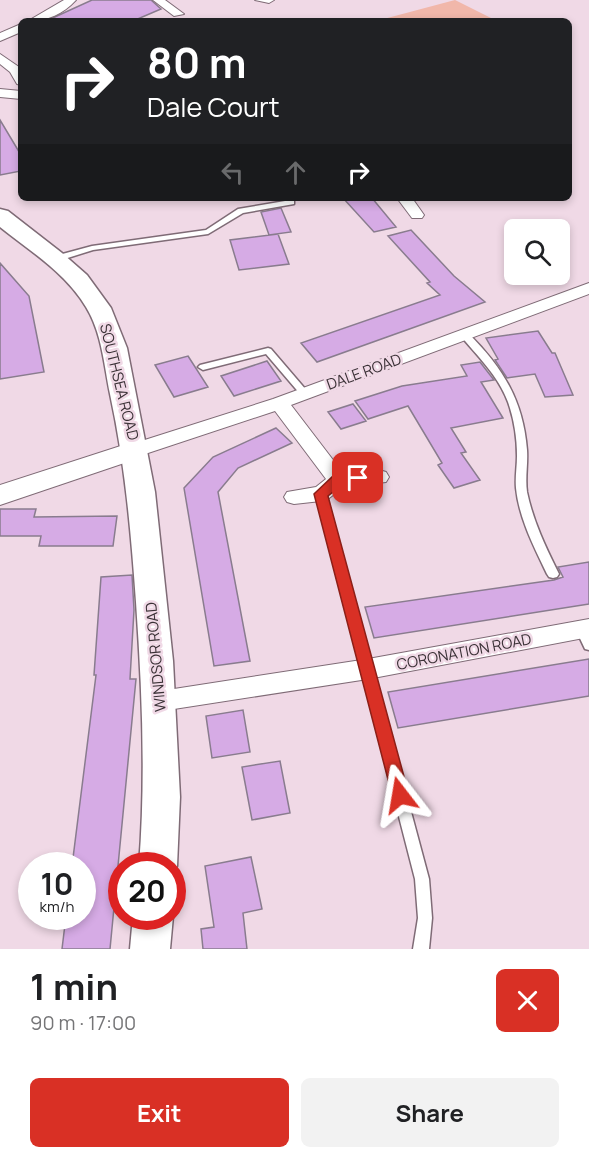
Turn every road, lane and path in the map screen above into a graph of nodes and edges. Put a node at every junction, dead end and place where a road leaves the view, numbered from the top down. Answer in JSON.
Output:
{"nodes":[{"id":1,"x":71,"y":0,"type":"edge"},
{"id":2,"x":158,"y":0,"type":"edge"},
{"id":3,"x":261,"y":0,"type":"edge"},
{"id":4,"x":269,"y":0,"type":"edge"},
{"id":5,"x":178,"y":14,"type":"dead end"},
{"id":6,"x":41,"y":18,"type":"edge"},
{"id":7,"x":18,"y":29,"type":"edge"},
{"id":8,"x":0,"y":38,"type":"edge"},
{"id":9,"x":0,"y":58,"type":"edge"},
{"id":10,"x":18,"y":76,"type":"edge"},
{"id":11,"x":0,"y":93,"type":"edge"},
{"id":12,"x":18,"y":95,"type":"edge"},
{"id":13,"x":409,"y":201,"type":"edge"},
{"id":14,"x":291,"y":202,"type":"dead end"},
{"id":15,"x":417,"y":215,"type":"dead end"},
{"id":16,"x":0,"y":216,"type":"edge"},
{"id":17,"x":58,"y":258,"type":"junction"},
{"id":18,"x":589,"y":288,"type":"edge"},
{"id":19,"x":465,"y":335,"type":"junction"},
{"id":20,"x":203,"y":367,"type":"dead end"},
{"id":21,"x":304,"y":393,"type":"junction"},
{"id":22,"x":279,"y":403,"type":"junction"},
{"id":23,"x":136,"y":450,"type":"junction"},
{"id":24,"x":379,"y":477,"type":"dead end"},
{"id":25,"x":338,"y":480,"type":"junction"},
{"id":26,"x":321,"y":494,"type":"junction"},
{"id":27,"x":0,"y":495,"type":"edge"},
{"id":28,"x":294,"y":497,"type":"dead end"},
{"id":29,"x":553,"y":574,"type":"dead end"},
{"id":30,"x":587,"y":634,"type":"edge"},
{"id":31,"x":368,"y":669,"type":"junction"},
{"id":32,"x":161,"y":701,"type":"junction"},
{"id":33,"x":159,"y":852,"type":"edge"},
{"id":34,"x":152,"y":930,"type":"edge"},
{"id":35,"x":150,"y":949,"type":"edge"},
{"id":36,"x":421,"y":949,"type":"edge"}],
"edges":[{"from":1,"to":6,"type":"street"},
{"from":2,"to":5,"type":"street"},
{"from":3,"to":4,"type":"street"},
{"from":7,"to":8,"type":"street"},
{"from":9,"to":10,"type":"street"},
{"from":11,"to":12,"type":"street"},
{"from":13,"to":15,"type":"street"},
{"from":14,"to":17,"type":"lane"},
{"from":16,"to":17,"type":"main road","name":"SOUTHSEA ROAD"},
{"from":17,"to":23,"type":"main road","name":"SOUTHSEA ROAD"},
{"from":18,"to":19,"type":"street","name":"DALE ROAD"},
{"from":19,"to":21,"type":"street","name":"DALE ROAD"},
{"from":19,"to":29,"type":"lane"},
{"from":20,"to":21,"type":"lane"},
{"from":21,"to":22,"type":"street","name":"DALE ROAD"},
{"from":22,"to":23,"type":"street","name":"DALE ROAD"},
{"from":22,"to":25,"type":"street"},
{"from":23,"to":27,"type":"street"},
{"from":23,"to":32,"type":"main road","name":"WINDSOR ROAD"},
{"from":24,"to":25,"type":"street"},
{"from":25,"to":26,"type":"street"},
{"from":26,"to":28,"type":"street"},
{"from":26,"to":31,"type":"lane"},
{"from":30,"to":31,"type":"street","name":"CORONATION ROAD"},
{"from":31,"to":32,"type":"street","name":"CORONATION ROAD"},
{"from":31,"to":36,"type":"lane"},
{"from":32,"to":33,"type":"main road","name":"WINDSOR ROAD"},
{"from":34,"to":35,"type":"main road"}]}
